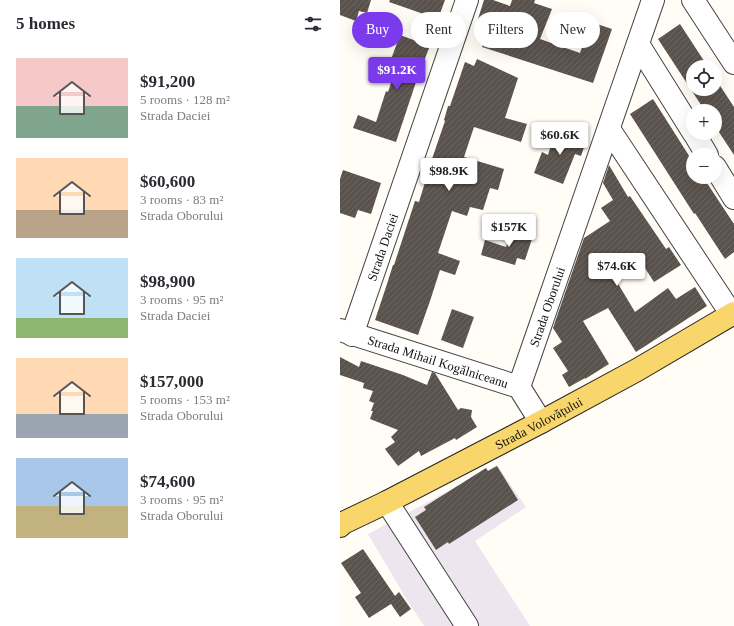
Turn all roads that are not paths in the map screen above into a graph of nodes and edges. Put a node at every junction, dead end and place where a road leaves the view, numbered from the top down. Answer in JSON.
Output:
{"nodes":[{"id":1,"x":467,"y":0,"type":"edge"},
{"id":2,"x":653,"y":0,"type":"edge"},
{"id":3,"x":693,"y":0,"type":"edge"},
{"id":4,"x":638,"y":44,"type":"junction"},
{"id":5,"x":734,"y":63,"type":"edge"},
{"id":6,"x":686,"y":121,"type":"edge"},
{"id":7,"x":609,"y":129,"type":"junction"},
{"id":8,"x":722,"y":178,"type":"edge"},
{"id":9,"x":734,"y":198,"type":"edge"},
{"id":10,"x":733,"y":314,"type":"edge"},
{"id":11,"x":346,"y":332,"type":"edge"},
{"id":12,"x":519,"y":387,"type":"junction"},
{"id":13,"x":541,"y":422,"type":"junction"},
{"id":14,"x":387,"y":502,"type":"junction"},
{"id":15,"x":341,"y":524,"type":"edge"},
{"id":16,"x":467,"y":626,"type":"edge"}],
"edges":[{"from":1,"to":11,"type":"street","name":"Strada Daciei"},
{"from":2,"to":4,"type":"street","name":"Strada Oborului"},
{"from":3,"to":5,"type":"street"},
{"from":4,"to":6,"type":"street"},
{"from":4,"to":7,"type":"street","name":"Strada Oborului"},
{"from":7,"to":10,"type":"street"},
{"from":7,"to":12,"type":"street","name":"Strada Oborului"},
{"from":8,"to":9,"type":"street"},
{"from":10,"to":13,"type":"main road","name":"Strada Volovățului"},
{"from":11,"to":12,"type":"street","name":"Strada Mihail Kogălniceanu"},
{"from":12,"to":13,"type":"street","name":"Strada Mihail Kogălniceanu"},
{"from":13,"to":14,"type":"main road","name":"Strada Volovățului"},
{"from":14,"to":15,"type":"main road","name":"Strada Volovățului"},
{"from":14,"to":16,"type":"street"}]}
